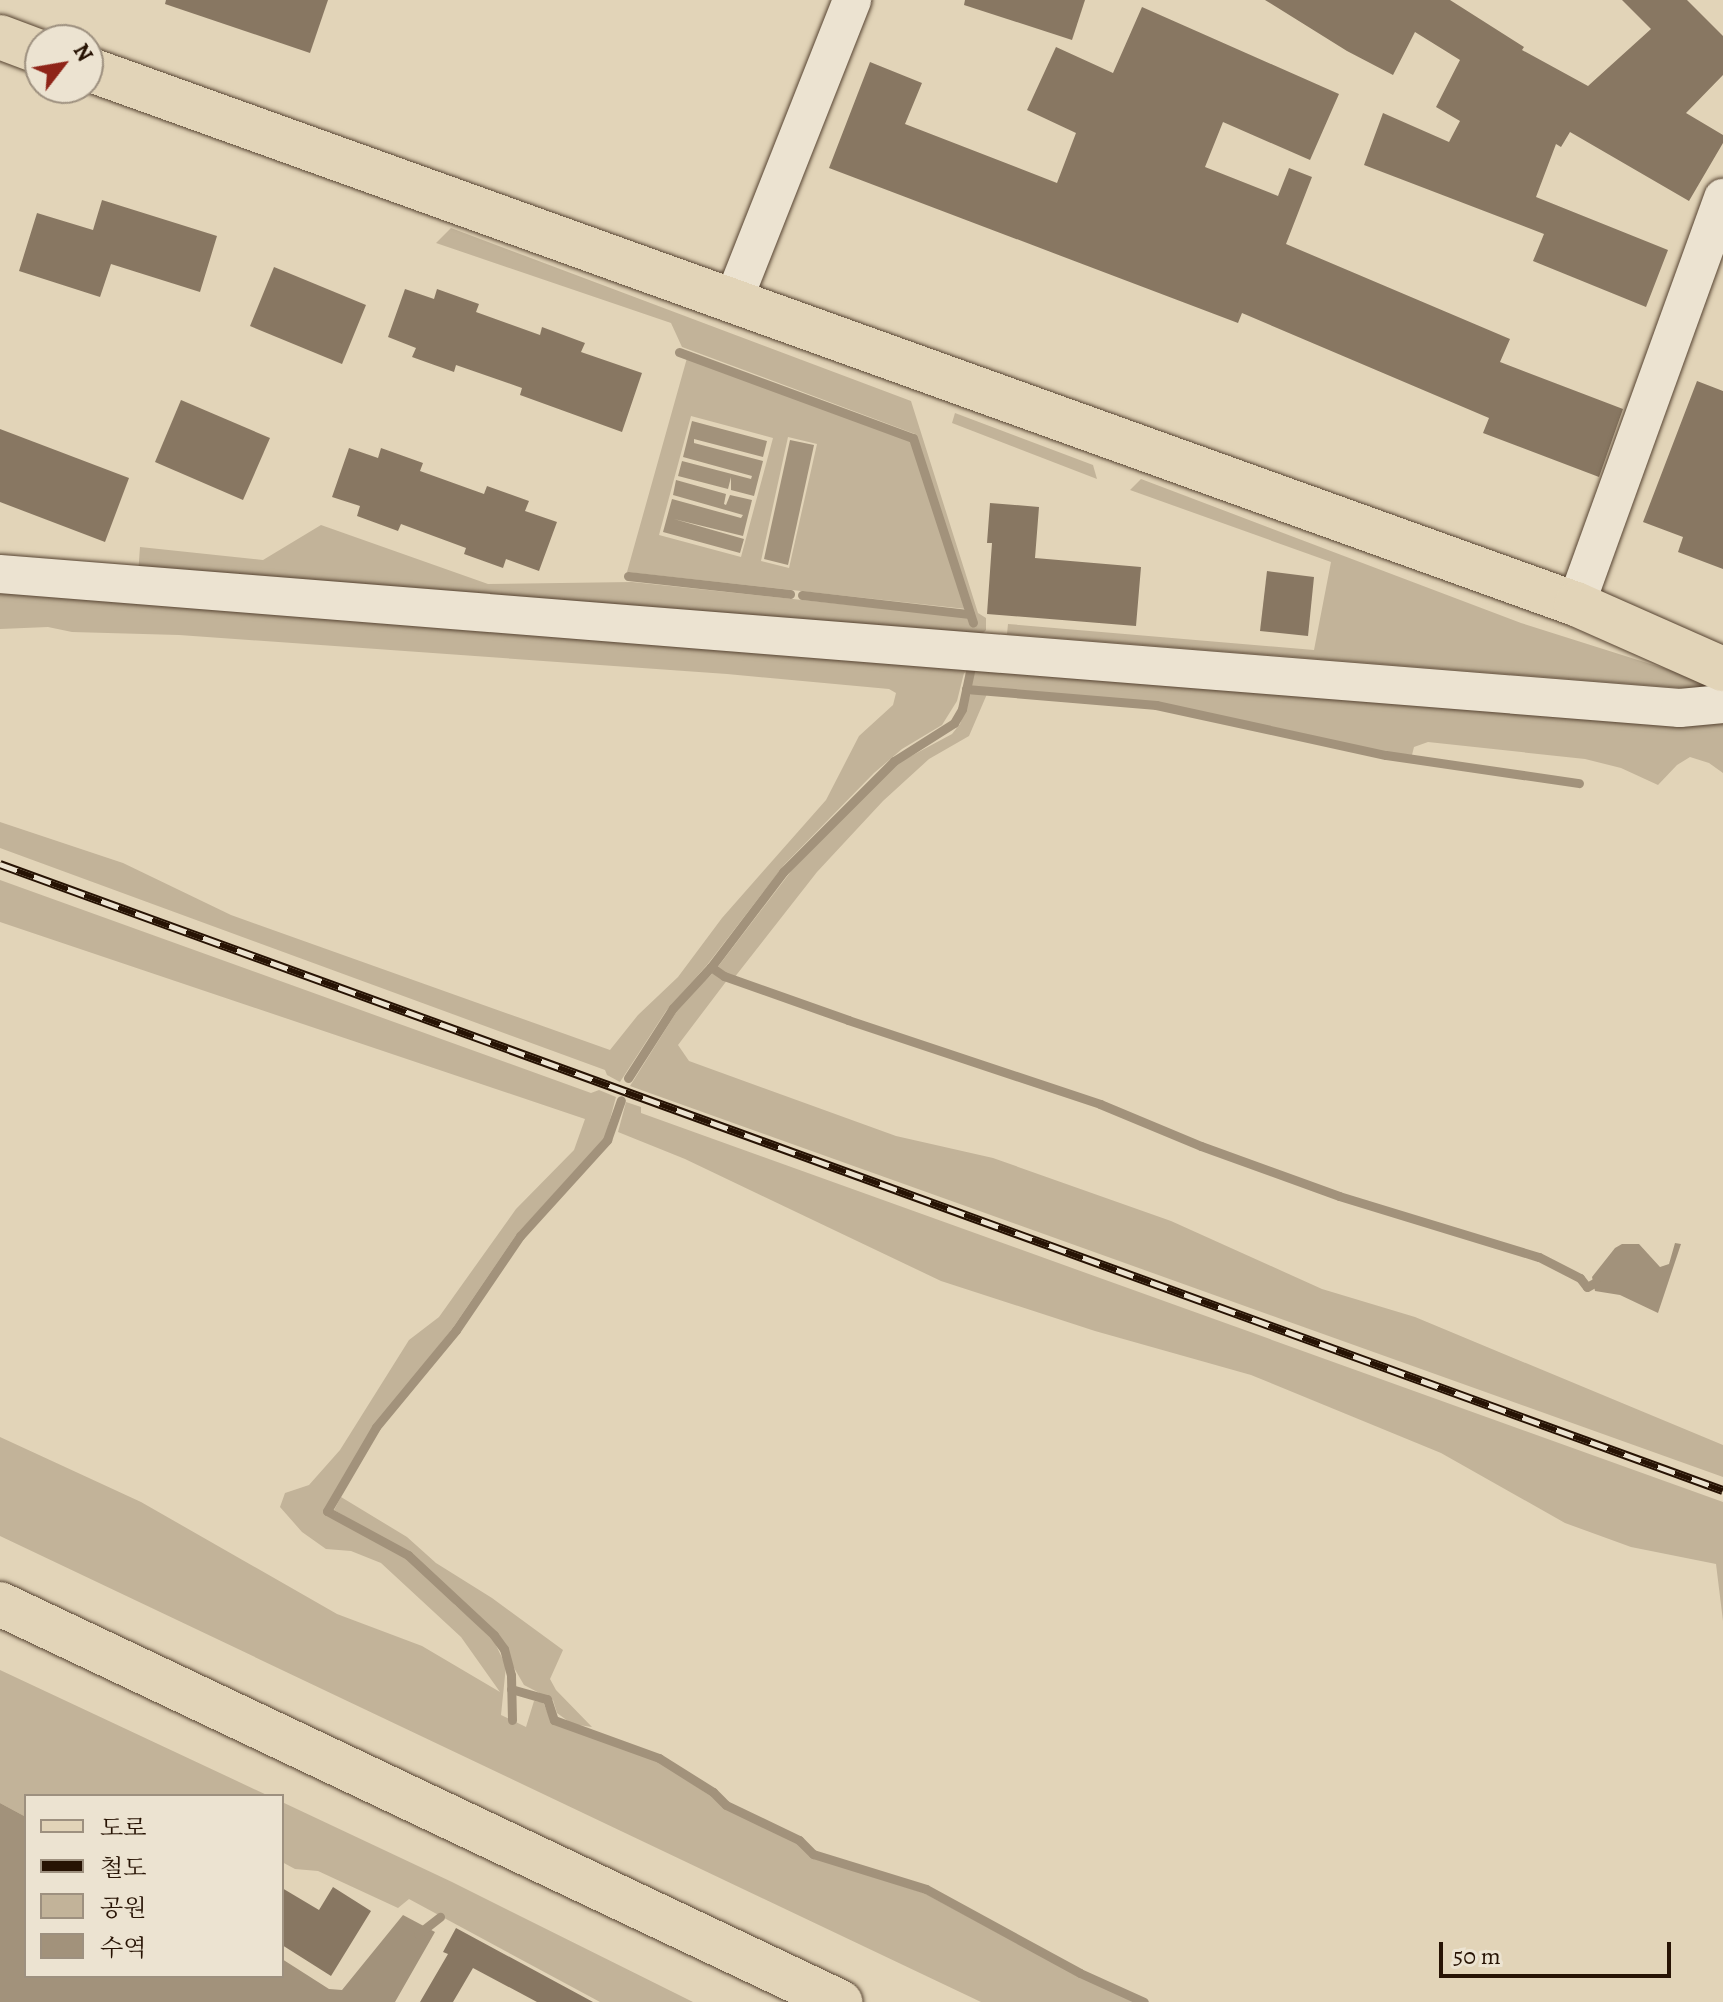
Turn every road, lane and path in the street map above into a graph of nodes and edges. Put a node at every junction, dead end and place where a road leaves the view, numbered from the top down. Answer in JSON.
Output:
{"nodes":[{"id":1,"x":852,"y":0,"type":"edge"},
{"id":2,"x":0,"y":37,"type":"edge"},
{"id":3,"x":24,"y":46,"type":"edge"},
{"id":4,"x":104,"y":75,"type":"edge"},
{"id":5,"x":1723,"y":198,"type":"edge"},
{"id":6,"x":733,"y":301,"type":"junction"},
{"id":7,"x":0,"y":574,"type":"edge"},
{"id":8,"x":1576,"y":604,"type":"junction"},
{"id":9,"x":1723,"y":669,"type":"edge"},
{"id":10,"x":1723,"y":704,"type":"edge"},
{"id":11,"x":0,"y":1604,"type":"edge"},
{"id":12,"x":840,"y":2002,"type":"edge"}],
"edges":[{"from":1,"to":6,"type":"street"},
{"from":2,"to":3,"type":"main road"},
{"from":4,"to":6,"type":"main road"},
{"from":5,"to":8,"type":"street"},
{"from":6,"to":8,"type":"main road"},
{"from":7,"to":10,"type":"street"},
{"from":8,"to":9,"type":"main road"},
{"from":11,"to":12,"type":"main road"}]}
